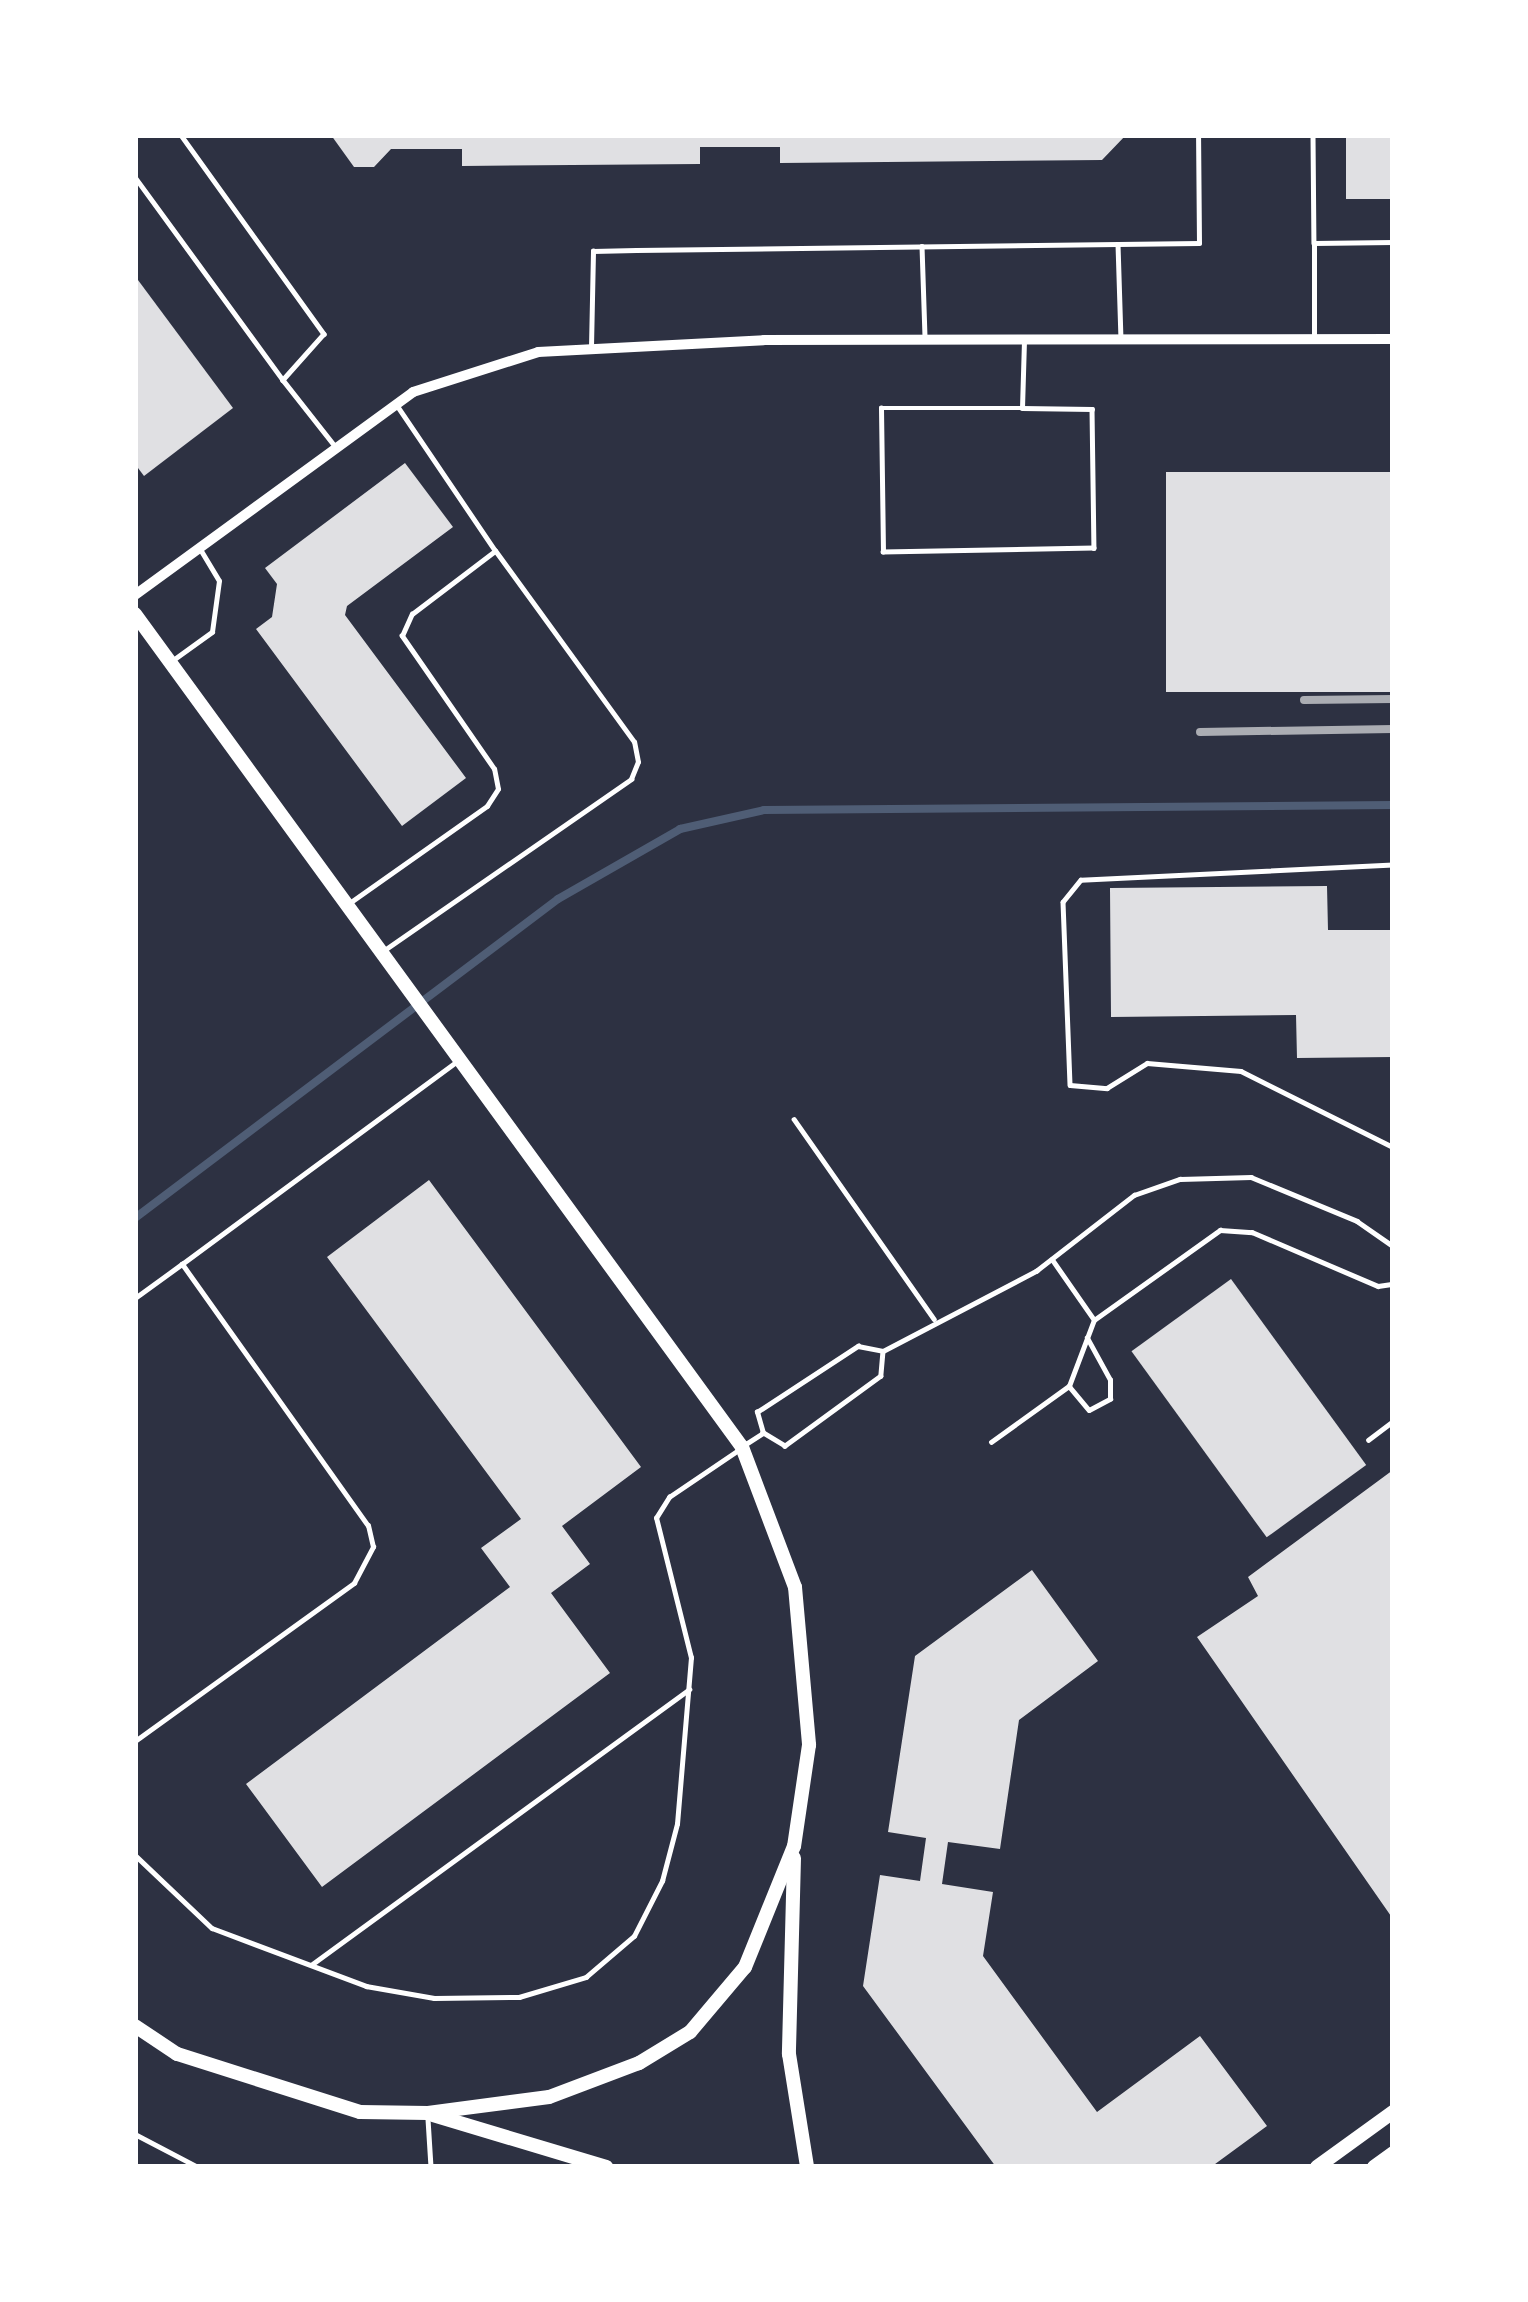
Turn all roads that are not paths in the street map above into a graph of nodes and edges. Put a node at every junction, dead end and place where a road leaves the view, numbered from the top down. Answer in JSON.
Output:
{"nodes":[{"id":1,"x":181,"y":135,"type":"edge"},
{"id":2,"x":1198,"y":135,"type":"edge"},
{"id":3,"x":1313,"y":135,"type":"edge"},
{"id":4,"x":135,"y":177,"type":"edge"},
{"id":5,"x":1393,"y":242,"type":"edge"},
{"id":6,"x":1314,"y":243,"type":"junction"},
{"id":7,"x":1118,"y":244,"type":"junction"},
{"id":8,"x":922,"y":246,"type":"junction"},
{"id":9,"x":1314,"y":339,"type":"junction"},
{"id":10,"x":1393,"y":339,"type":"edge"},
{"id":11,"x":925,"y":340,"type":"junction"},
{"id":12,"x":1024,"y":340,"type":"junction"},
{"id":13,"x":1121,"y":340,"type":"junction"},
{"id":14,"x":591,"y":347,"type":"junction"},
{"id":15,"x":283,"y":380,"type":"junction"},
{"id":16,"x":395,"y":404,"type":"junction"},
{"id":17,"x":1022,"y":408,"type":"junction"},
{"id":18,"x":335,"y":447,"type":"junction"},
{"id":19,"x":199,"y":548,"type":"junction"},
{"id":20,"x":495,"y":551,"type":"junction"},
{"id":21,"x":135,"y":595,"type":"edge"},
{"id":22,"x":135,"y":614,"type":"edge"},
{"id":23,"x":170,"y":662,"type":"junction"},
{"id":24,"x":1393,"y":865,"type":"edge"},
{"id":25,"x":346,"y":905,"type":"junction"},
{"id":26,"x":381,"y":953,"type":"junction"},
{"id":27,"x":455,"y":1054,"type":"junction"},
{"id":28,"x":794,"y":1120,"type":"dead end"},
{"id":29,"x":1393,"y":1147,"type":"edge"},
{"id":30,"x":1393,"y":1246,"type":"edge"},
{"id":31,"x":1052,"y":1259,"type":"junction"},
{"id":32,"x":182,"y":1264,"type":"junction"},
{"id":33,"x":1393,"y":1284,"type":"edge"},
{"id":34,"x":135,"y":1298,"type":"edge"},
{"id":35,"x":934,"y":1318,"type":"junction"},
{"id":36,"x":1094,"y":1320,"type":"junction"},
{"id":37,"x":1087,"y":1338,"type":"junction"},
{"id":38,"x":883,"y":1352,"type":"junction"},
{"id":39,"x":1070,"y":1387,"type":"junction"},
{"id":40,"x":1393,"y":1421,"type":"edge"},
{"id":41,"x":763,"y":1433,"type":"junction"},
{"id":42,"x":1368,"y":1440,"type":"dead end"},
{"id":43,"x":992,"y":1442,"type":"dead end"},
{"id":44,"x":742,"y":1447,"type":"junction"},
{"id":45,"x":689,"y":1689,"type":"junction"},
{"id":46,"x":135,"y":1741,"type":"edge"},
{"id":47,"x":794,"y":1846,"type":"junction"},
{"id":48,"x":135,"y":1855,"type":"edge"},
{"id":49,"x":309,"y":1966,"type":"junction"},
{"id":50,"x":135,"y":2026,"type":"edge"},
{"id":51,"x":1393,"y":2112,"type":"edge"},
{"id":52,"x":428,"y":2113,"type":"junction"},
{"id":53,"x":135,"y":2134,"type":"edge"},
{"id":54,"x":1393,"y":2153,"type":"edge"},
{"id":55,"x":198,"y":2167,"type":"edge"},
{"id":56,"x":431,"y":2167,"type":"edge"},
{"id":57,"x":606,"y":2167,"type":"edge"},
{"id":58,"x":807,"y":2167,"type":"edge"},
{"id":59,"x":1317,"y":2167,"type":"edge"},
{"id":60,"x":1374,"y":2167,"type":"edge"}],
"edges":[{"from":1,"to":15,"type":"lane"},
{"from":2,"to":7,"type":"lane"},
{"from":3,"to":6,"type":"lane"},
{"from":4,"to":15,"type":"lane"},
{"from":5,"to":6,"type":"lane"},
{"from":6,"to":9,"type":"lane"},
{"from":7,"to":8,"type":"lane"},
{"from":7,"to":13,"type":"lane"},
{"from":8,"to":11,"type":"lane"},
{"from":8,"to":14,"type":"lane"},
{"from":9,"to":10,"type":"street"},
{"from":9,"to":13,"type":"street"},
{"from":11,"to":12,"type":"street"},
{"from":11,"to":14,"type":"street"},
{"from":12,"to":13,"type":"street"},
{"from":12,"to":17,"type":"lane"},
{"from":14,"to":16,"type":"street"},
{"from":15,"to":18,"type":"lane"},
{"from":16,"to":18,"type":"street"},
{"from":16,"to":20,"type":"lane"},
{"from":17,"to":17,"type":"lane"},
{"from":18,"to":19,"type":"street"},
{"from":19,"to":21,"type":"street"},
{"from":19,"to":23,"type":"lane"},
{"from":20,"to":25,"type":"lane"},
{"from":20,"to":26,"type":"lane"},
{"from":22,"to":23,"type":"main road"},
{"from":23,"to":25,"type":"main road"},
{"from":24,"to":29,"type":"lane"},
{"from":25,"to":26,"type":"main road"},
{"from":26,"to":27,"type":"main road"},
{"from":27,"to":32,"type":"lane"},
{"from":27,"to":44,"type":"main road"},
{"from":28,"to":35,"type":"lane"},
{"from":30,"to":31,"type":"lane"},
{"from":31,"to":35,"type":"lane"},
{"from":31,"to":36,"type":"lane"},
{"from":32,"to":34,"type":"lane"},
{"from":32,"to":46,"type":"lane"},
{"from":33,"to":36,"type":"lane"},
{"from":35,"to":38,"type":"lane"},
{"from":36,"to":37,"type":"lane"},
{"from":37,"to":39,"type":"lane"},
{"from":37,"to":39,"type":"lane"},
{"from":38,"to":41,"type":"lane"},
{"from":38,"to":41,"type":"lane"},
{"from":39,"to":43,"type":"lane"},
{"from":40,"to":42,"type":"lane"},
{"from":41,"to":44,"type":"lane"},
{"from":44,"to":45,"type":"lane"},
{"from":44,"to":47,"type":"main road"},
{"from":45,"to":49,"type":"lane"},
{"from":45,"to":49,"type":"lane"},
{"from":47,"to":52,"type":"main road"},
{"from":47,"to":58,"type":"main road"},
{"from":48,"to":49,"type":"lane"},
{"from":50,"to":52,"type":"main road"},
{"from":51,"to":59,"type":"main road"},
{"from":52,"to":56,"type":"lane"},
{"from":52,"to":57,"type":"main road"},
{"from":53,"to":55,"type":"lane"},
{"from":54,"to":60,"type":"main road"}]}
